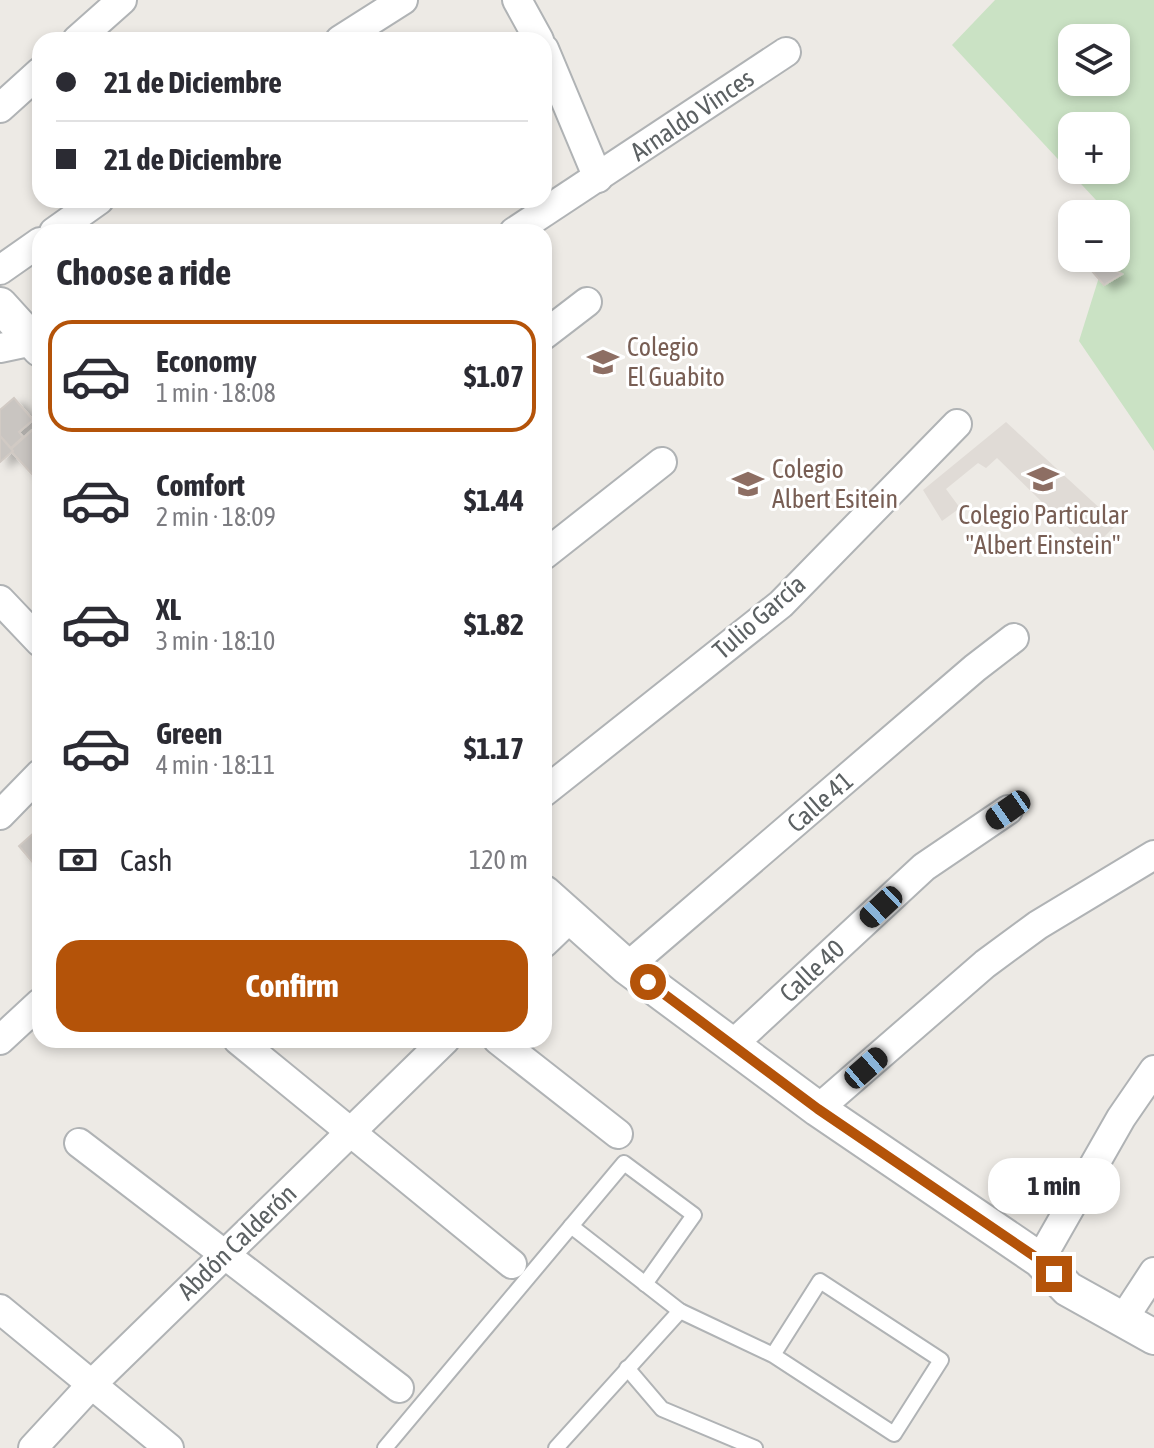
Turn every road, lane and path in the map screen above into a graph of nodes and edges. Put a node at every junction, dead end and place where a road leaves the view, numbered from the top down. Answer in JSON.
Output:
{"nodes":[{"id":1,"x":122,"y":0,"type":"edge"},
{"id":2,"x":403,"y":0,"type":"edge"},
{"id":3,"x":517,"y":0,"type":"edge"},
{"id":4,"x":86,"y":32,"type":"edge"},
{"id":5,"x":353,"y":32,"type":"edge"},
{"id":6,"x":535,"y":32,"type":"edge"},
{"id":7,"x":786,"y":52,"type":"dead end"},
{"id":8,"x":552,"y":68,"type":"edge"},
{"id":9,"x":32,"y":79,"type":"edge"},
{"id":10,"x":0,"y":108,"type":"edge"},
{"id":11,"x":598,"y":178,"type":"junction"},
{"id":12,"x":88,"y":208,"type":"edge"},
{"id":13,"x":551,"y":208,"type":"edge"},
{"id":14,"x":552,"y":208,"type":"edge"},
{"id":15,"x":65,"y":224,"type":"edge"},
{"id":16,"x":526,"y":224,"type":"edge"},
{"id":17,"x":32,"y":248,"type":"edge"},
{"id":18,"x":0,"y":270,"type":"edge"},
{"id":19,"x":587,"y":302,"type":"dead end"},
{"id":20,"x":0,"y":305,"type":"edge"},
{"id":21,"x":552,"y":329,"type":"edge"},
{"id":22,"x":32,"y":340,"type":"edge"},
{"id":23,"x":32,"y":345,"type":"edge"},
{"id":24,"x":0,"y":348,"type":"edge"},
{"id":25,"x":957,"y":424,"type":"dead end"},
{"id":26,"x":662,"y":462,"type":"dead end"},
{"id":27,"x":552,"y":549,"type":"edge"},
{"id":28,"x":0,"y":600,"type":"edge"},
{"id":29,"x":32,"y":634,"type":"edge"},
{"id":30,"x":1014,"y":638,"type":"dead end"},
{"id":31,"x":32,"y":782,"type":"edge"},
{"id":32,"x":552,"y":786,"type":"edge"},
{"id":33,"x":1008,"y":810,"type":"dead end"},
{"id":34,"x":0,"y":815,"type":"edge"},
{"id":35,"x":1154,"y":855,"type":"edge"},
{"id":36,"x":552,"y":901,"type":"edge"},
{"id":37,"x":570,"y":918,"type":"junction"},
{"id":38,"x":552,"y":935,"type":"edge"},
{"id":39,"x":627,"y":967,"type":"junction"},
{"id":40,"x":32,"y":1010,"type":"edge"},
{"id":41,"x":0,"y":1040,"type":"edge"},
{"id":42,"x":732,"y":1045,"type":"junction"},
{"id":43,"x":248,"y":1048,"type":"edge"},
{"id":44,"x":437,"y":1048,"type":"edge"},
{"id":45,"x":508,"y":1048,"type":"edge"},
{"id":46,"x":1154,"y":1070,"type":"edge"},
{"id":47,"x":818,"y":1109,"type":"junction"},
{"id":48,"x":350,"y":1132,"type":"junction"},
{"id":49,"x":618,"y":1134,"type":"dead end"},
{"id":50,"x":79,"y":1143,"type":"dead end"},
{"id":51,"x":571,"y":1226,"type":"junction"},
{"id":52,"x":225,"y":1255,"type":"junction"},
{"id":53,"x":1040,"y":1260,"type":"junction"},
{"id":54,"x":512,"y":1264,"type":"dead end"},
{"id":55,"x":1154,"y":1272,"type":"edge"},
{"id":56,"x":645,"y":1284,"type":"junction"},
{"id":57,"x":0,"y":1309,"type":"edge"},
{"id":58,"x":680,"y":1311,"type":"junction"},
{"id":59,"x":1122,"y":1321,"type":"junction"},
{"id":60,"x":1154,"y":1337,"type":"edge"},
{"id":61,"x":773,"y":1355,"type":"junction"},
{"id":62,"x":627,"y":1368,"type":"junction"},
{"id":63,"x":92,"y":1384,"type":"junction"},
{"id":64,"x":399,"y":1388,"type":"dead end"},
{"id":65,"x":33,"y":1448,"type":"edge"},
{"id":66,"x":169,"y":1448,"type":"edge"},
{"id":67,"x":385,"y":1448,"type":"edge"},
{"id":68,"x":556,"y":1448,"type":"edge"},
{"id":69,"x":755,"y":1448,"type":"edge"}],
"edges":[{"from":1,"to":4,"type":"street"},
{"from":2,"to":5,"type":"street"},
{"from":3,"to":6,"type":"street"},
{"from":7,"to":11,"type":"street","name":"Arnaldo Vinces"},
{"from":8,"to":11,"type":"street","name":"Arnaldo Vinces"},
{"from":9,"to":10,"type":"street"},
{"from":11,"to":14,"type":"street","name":"Arnaldo Vinces"},
{"from":12,"to":15,"type":"street"},
{"from":13,"to":16,"type":"street","name":"Arnaldo Vinces"},
{"from":17,"to":18,"type":"street"},
{"from":19,"to":21,"type":"street"},
{"from":20,"to":22,"type":"street"},
{"from":23,"to":24,"type":"street"},
{"from":25,"to":32,"type":"street","name":"Tulio García"},
{"from":26,"to":27,"type":"street"},
{"from":28,"to":29,"type":"street"},
{"from":30,"to":39,"type":"street","name":"Calle 41"},
{"from":31,"to":34,"type":"street"},
{"from":33,"to":42,"type":"street","name":"Calle 40"},
{"from":35,"to":47,"type":"street"},
{"from":36,"to":37,"type":"street"},
{"from":37,"to":38,"type":"street"},
{"from":37,"to":39,"type":"street"},
{"from":39,"to":42,"type":"street"},
{"from":40,"to":41,"type":"street"},
{"from":42,"to":47,"type":"street"},
{"from":43,"to":48,"type":"street"},
{"from":44,"to":48,"type":"street","name":"Abdón Calderón"},
{"from":45,"to":49,"type":"street"},
{"from":46,"to":53,"type":"street"},
{"from":47,"to":53,"type":"street"},
{"from":48,"to":52,"type":"street","name":"Abdón Calderón"},
{"from":48,"to":54,"type":"street"},
{"from":50,"to":52,"type":"street"},
{"from":51,"to":56,"type":"lane"},
{"from":51,"to":56,"type":"lane"},
{"from":51,"to":67,"type":"lane"},
{"from":52,"to":63,"type":"street","name":"Abdón Calderón"},
{"from":52,"to":64,"type":"street"},
{"from":53,"to":59,"type":"street"},
{"from":55,"to":59,"type":"street"},
{"from":56,"to":58,"type":"lane"},
{"from":57,"to":63,"type":"street"},
{"from":58,"to":61,"type":"lane"},
{"from":58,"to":62,"type":"lane"},
{"from":59,"to":60,"type":"street"},
{"from":61,"to":61,"type":"lane"},
{"from":62,"to":68,"type":"lane"},
{"from":62,"to":69,"type":"lane"},
{"from":63,"to":65,"type":"street","name":"Abdón Calderón"},
{"from":63,"to":66,"type":"street"}]}
